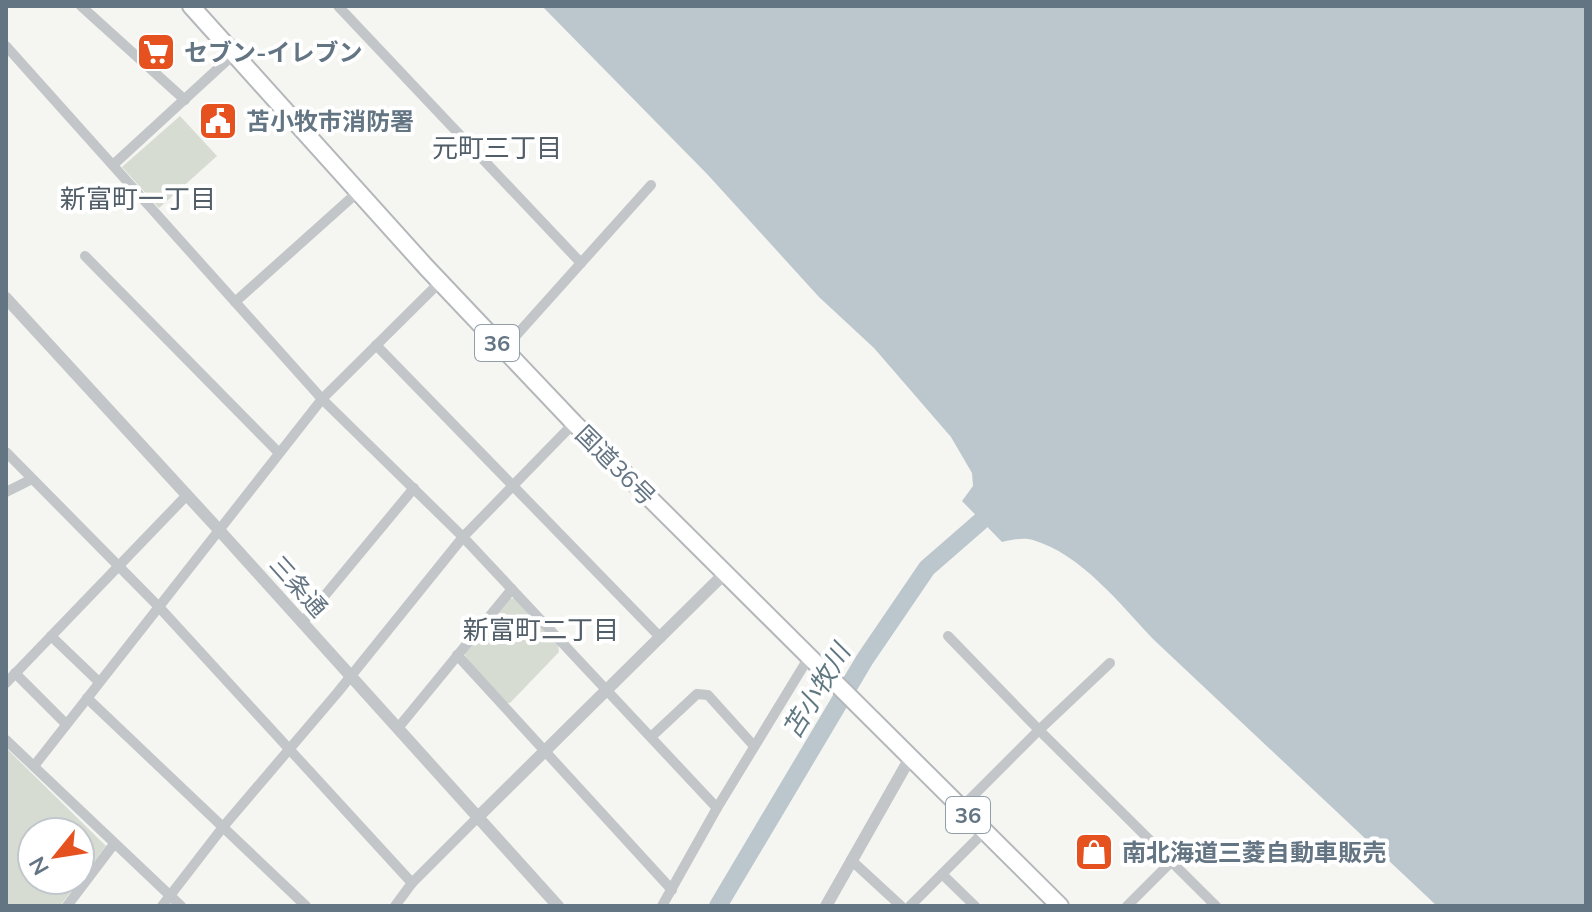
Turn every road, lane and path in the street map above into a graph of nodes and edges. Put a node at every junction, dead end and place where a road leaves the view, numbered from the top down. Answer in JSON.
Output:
{"nodes":[{"id":1,"x":81,"y":6,"type":"edge"},
{"id":2,"x":191,"y":6,"type":"edge"},
{"id":3,"x":338,"y":6,"type":"edge"},
{"id":4,"x":6,"y":46,"type":"edge"},
{"id":5,"x":235,"y":53,"type":"junction"},
{"id":6,"x":185,"y":100,"type":"junction"},
{"id":7,"x":113,"y":165,"type":"junction"},
{"id":8,"x":651,"y":185,"type":"dead end"},
{"id":9,"x":359,"y":191,"type":"junction"},
{"id":10,"x":85,"y":256,"type":"dead end"},
{"id":11,"x":581,"y":263,"type":"junction"},
{"id":12,"x":440,"y":282,"type":"junction"},
{"id":13,"x":6,"y":298,"type":"edge"},
{"id":14,"x":235,"y":302,"type":"junction"},
{"id":15,"x":376,"y":345,"type":"junction"},
{"id":16,"x":503,"y":350,"type":"junction"},
{"id":17,"x":322,"y":399,"type":"junction"},
{"id":18,"x":574,"y":423,"type":"junction"},
{"id":19,"x":6,"y":452,"type":"edge"},
{"id":20,"x":279,"y":453,"type":"junction"},
{"id":21,"x":32,"y":479,"type":"junction"},
{"id":22,"x":512,"y":485,"type":"junction"},
{"id":23,"x":414,"y":488,"type":"junction"},
{"id":24,"x":6,"y":492,"type":"edge"},
{"id":25,"x":187,"y":495,"type":"junction"},
{"id":26,"x":219,"y":530,"type":"junction"},
{"id":27,"x":463,"y":537,"type":"junction"},
{"id":28,"x":118,"y":566,"type":"junction"},
{"id":29,"x":725,"y":573,"type":"junction"},
{"id":30,"x":512,"y":589,"type":"junction"},
{"id":31,"x":159,"y":607,"type":"junction"},
{"id":32,"x":302,"y":623,"type":"junction"},
{"id":33,"x":51,"y":636,"type":"junction"},
{"id":34,"x":948,"y":636,"type":"dead end"},
{"id":35,"x":661,"y":638,"type":"junction"},
{"id":36,"x":457,"y":655,"type":"junction"},
{"id":37,"x":813,"y":661,"type":"junction"},
{"id":38,"x":1110,"y":663,"type":"dead end"},
{"id":39,"x":15,"y":673,"type":"junction"},
{"id":40,"x":351,"y":676,"type":"junction"},
{"id":41,"x":99,"y":682,"type":"junction"},
{"id":42,"x":6,"y":683,"type":"edge"},
{"id":43,"x":607,"y":691,"type":"junction"},
{"id":44,"x":87,"y":698,"type":"junction"},
{"id":45,"x":66,"y":724,"type":"junction"},
{"id":46,"x":398,"y":728,"type":"junction"},
{"id":47,"x":1039,"y":730,"type":"junction"},
{"id":48,"x":651,"y":737,"type":"junction"},
{"id":49,"x":6,"y":740,"type":"edge"},
{"id":50,"x":754,"y":746,"type":"junction"},
{"id":51,"x":289,"y":749,"type":"junction"},
{"id":52,"x":544,"y":752,"type":"junction"},
{"id":53,"x":910,"y":758,"type":"junction"},
{"id":54,"x":34,"y":766,"type":"junction"},
{"id":55,"x":717,"y":808,"type":"junction"},
{"id":56,"x":961,"y":808,"type":"junction"},
{"id":57,"x":478,"y":817,"type":"junction"},
{"id":58,"x":223,"y":827,"type":"junction"},
{"id":59,"x":985,"y":831,"type":"junction"},
{"id":60,"x":114,"y":844,"type":"junction"},
{"id":61,"x":851,"y":860,"type":"junction"},
{"id":62,"x":1172,"y":861,"type":"junction"},
{"id":63,"x":942,"y":874,"type":"junction"},
{"id":64,"x":412,"y":883,"type":"junction"},
{"id":65,"x":672,"y":890,"type":"junction"},
{"id":66,"x":170,"y":895,"type":"junction"},
{"id":67,"x":67,"y":906,"type":"edge"},
{"id":68,"x":162,"y":906,"type":"edge"},
{"id":69,"x":181,"y":906,"type":"edge"},
{"id":70,"x":306,"y":906,"type":"edge"},
{"id":71,"x":395,"y":906,"type":"edge"},
{"id":72,"x":558,"y":906,"type":"edge"},
{"id":73,"x":662,"y":906,"type":"edge"},
{"id":74,"x":826,"y":906,"type":"edge"},
{"id":75,"x":901,"y":906,"type":"edge"},
{"id":76,"x":910,"y":906,"type":"edge"},
{"id":77,"x":975,"y":906,"type":"edge"},
{"id":78,"x":1060,"y":906,"type":"edge"},
{"id":79,"x":1127,"y":906,"type":"edge"},
{"id":80,"x":1216,"y":906,"type":"edge"}],
"edges":[{"from":1,"to":6,"type":"street"},
{"from":2,"to":5,"type":"highway","name":"国道36号","number":"36"},
{"from":3,"to":11,"type":"street"},
{"from":4,"to":7,"type":"street"},
{"from":5,"to":6,"type":"street"},
{"from":5,"to":9,"type":"highway","name":"国道36号","number":"36"},
{"from":6,"to":7,"type":"street"},
{"from":7,"to":14,"type":"street"},
{"from":8,"to":11,"type":"street"},
{"from":9,"to":12,"type":"highway","name":"国道36号","number":"36"},
{"from":9,"to":14,"type":"street"},
{"from":10,"to":20,"type":"street"},
{"from":11,"to":16,"type":"street"},
{"from":12,"to":15,"type":"street"},
{"from":12,"to":16,"type":"highway","name":"国道36号","number":"36"},
{"from":13,"to":25,"type":"street","name":"三条通"},
{"from":14,"to":17,"type":"street"},
{"from":15,"to":17,"type":"street"},
{"from":15,"to":22,"type":"street"},
{"from":16,"to":18,"type":"highway","name":"国道36号","number":"36"},
{"from":17,"to":20,"type":"street"},
{"from":17,"to":23,"type":"street"},
{"from":18,"to":22,"type":"street"},
{"from":18,"to":29,"type":"highway","name":"国道36号","number":"36"},
{"from":19,"to":21,"type":"street"},
{"from":20,"to":26,"type":"street"},
{"from":21,"to":24,"type":"street"},
{"from":21,"to":28,"type":"street"},
{"from":22,"to":27,"type":"street"},
{"from":22,"to":35,"type":"street"},
{"from":23,"to":27,"type":"street"},
{"from":23,"to":32,"type":"street"},
{"from":25,"to":26,"type":"street","name":"三条通"},
{"from":25,"to":28,"type":"street"},
{"from":26,"to":31,"type":"street"},
{"from":26,"to":32,"type":"street","name":"三条通"},
{"from":27,"to":30,"type":"street"},
{"from":27,"to":40,"type":"street"},
{"from":28,"to":31,"type":"street"},
{"from":28,"to":33,"type":"street"},
{"from":29,"to":35,"type":"street"},
{"from":29,"to":37,"type":"highway","name":"国道36号","number":"36"},
{"from":30,"to":36,"type":"street"},
{"from":30,"to":43,"type":"street"},
{"from":31,"to":41,"type":"street"},
{"from":31,"to":51,"type":"street"},
{"from":32,"to":40,"type":"street","name":"三条通"},
{"from":33,"to":39,"type":"street"},
{"from":33,"to":41,"type":"street"},
{"from":34,"to":47,"type":"street"},
{"from":35,"to":43,"type":"street"},
{"from":36,"to":46,"type":"street"},
{"from":36,"to":52,"type":"street"},
{"from":37,"to":50,"type":"street"},
{"from":37,"to":53,"type":"highway","name":"国道36号","number":"36"},
{"from":38,"to":47,"type":"street"},
{"from":39,"to":42,"type":"street"},
{"from":39,"to":45,"type":"street"},
{"from":40,"to":46,"type":"street","name":"三条通"},
{"from":40,"to":51,"type":"street"},
{"from":41,"to":44,"type":"street"},
{"from":43,"to":48,"type":"street"},
{"from":43,"to":52,"type":"street"},
{"from":44,"to":45,"type":"street"},
{"from":44,"to":58,"type":"street"},
{"from":45,"to":54,"type":"street"},
{"from":46,"to":57,"type":"street","name":"三条通"},
{"from":47,"to":56,"type":"street"},
{"from":47,"to":62,"type":"street"},
{"from":48,"to":50,"type":"street"},
{"from":48,"to":55,"type":"street"},
{"from":49,"to":54,"type":"street"},
{"from":50,"to":55,"type":"street"},
{"from":51,"to":58,"type":"street"},
{"from":51,"to":64,"type":"street"},
{"from":52,"to":57,"type":"street"},
{"from":52,"to":65,"type":"street"},
{"from":53,"to":56,"type":"highway","name":"国道36号","number":"36"},
{"from":53,"to":61,"type":"street"},
{"from":54,"to":60,"type":"street"},
{"from":55,"to":65,"type":"street"},
{"from":56,"to":59,"type":"highway","name":"国道36号","number":"36"},
{"from":57,"to":64,"type":"street"},
{"from":57,"to":72,"type":"street","name":"三条通"},
{"from":58,"to":66,"type":"street"},
{"from":58,"to":70,"type":"street"},
{"from":59,"to":63,"type":"street"},
{"from":59,"to":78,"type":"highway","name":"国道36号","number":"36"},
{"from":60,"to":66,"type":"street"},
{"from":60,"to":67,"type":"street"},
{"from":61,"to":74,"type":"street"},
{"from":61,"to":75,"type":"street"},
{"from":62,"to":79,"type":"street"},
{"from":62,"to":80,"type":"street"},
{"from":63,"to":76,"type":"street"},
{"from":63,"to":77,"type":"street"},
{"from":64,"to":71,"type":"street"},
{"from":65,"to":73,"type":"street"},
{"from":66,"to":68,"type":"street"},
{"from":66,"to":69,"type":"street"}]}
